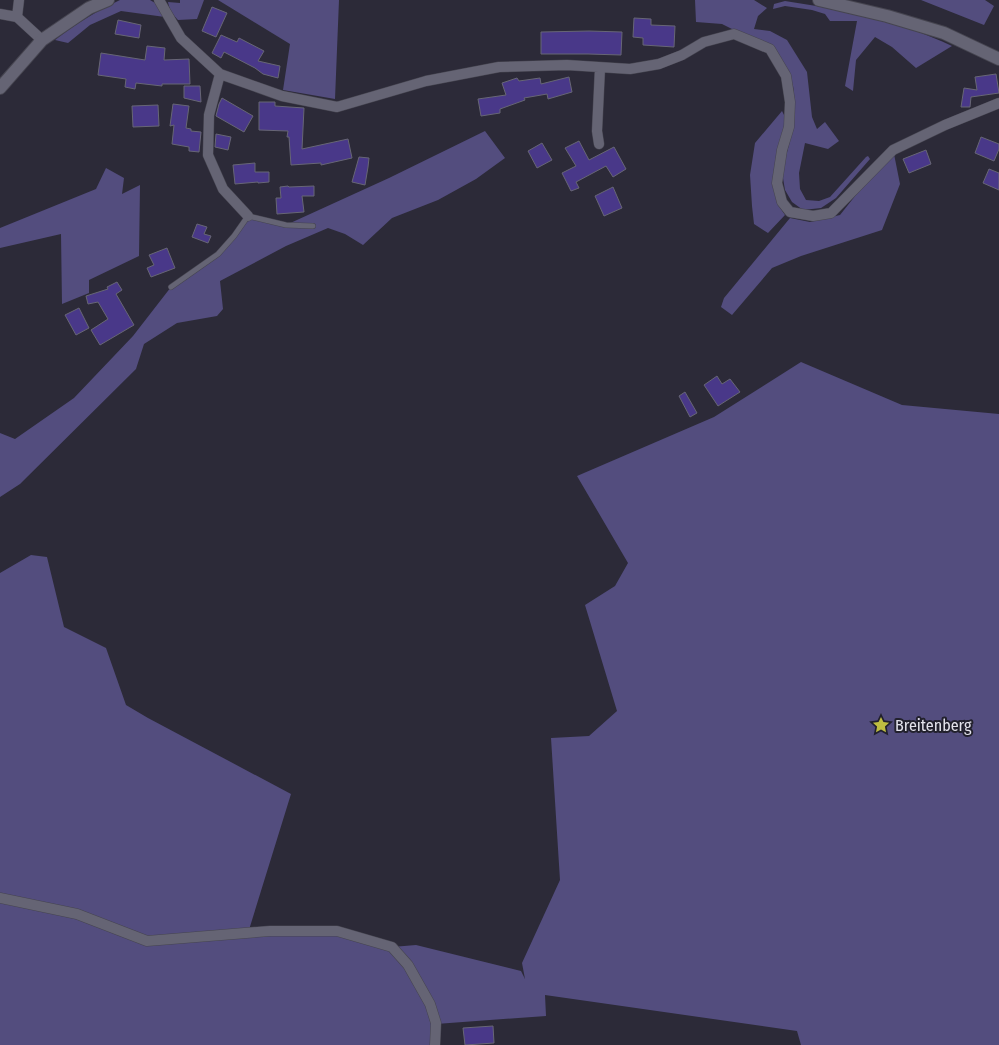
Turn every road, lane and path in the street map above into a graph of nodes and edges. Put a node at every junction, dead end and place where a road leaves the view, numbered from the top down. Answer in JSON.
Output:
{"nodes":[{"id":1,"x":19,"y":0,"type":"edge"},
{"id":2,"x":108,"y":0,"type":"edge"},
{"id":3,"x":159,"y":0,"type":"edge"},
{"id":4,"x":819,"y":0,"type":"edge"},
{"id":5,"x":0,"y":14,"type":"edge"},
{"id":6,"x":17,"y":17,"type":"junction"},
{"id":7,"x":42,"y":40,"type":"junction"},
{"id":8,"x":999,"y":59,"type":"edge"},
{"id":9,"x":600,"y":68,"type":"junction"},
{"id":10,"x":220,"y":74,"type":"junction"},
{"id":11,"x":0,"y":88,"type":"edge"},
{"id":12,"x":999,"y":103,"type":"edge"},
{"id":13,"x":599,"y":144,"type":"dead end"},
{"id":14,"x":248,"y":216,"type":"junction"},
{"id":15,"x":313,"y":226,"type":"dead end"},
{"id":16,"x":171,"y":287,"type":"dead end"},
{"id":17,"x":0,"y":898,"type":"edge"},
{"id":18,"x":435,"y":1045,"type":"edge"}],
"edges":[{"from":1,"to":6,"type":"street"},
{"from":2,"to":7,"type":"street"},
{"from":3,"to":10,"type":"street"},
{"from":4,"to":8,"type":"street"},
{"from":5,"to":6,"type":"street"},
{"from":6,"to":7,"type":"street"},
{"from":7,"to":11,"type":"street"},
{"from":9,"to":10,"type":"street"},
{"from":9,"to":12,"type":"street"},
{"from":9,"to":13,"type":"street"},
{"from":10,"to":14,"type":"street"},
{"from":14,"to":15,"type":"lane"},
{"from":14,"to":16,"type":"lane"},
{"from":17,"to":18,"type":"street"}]}
